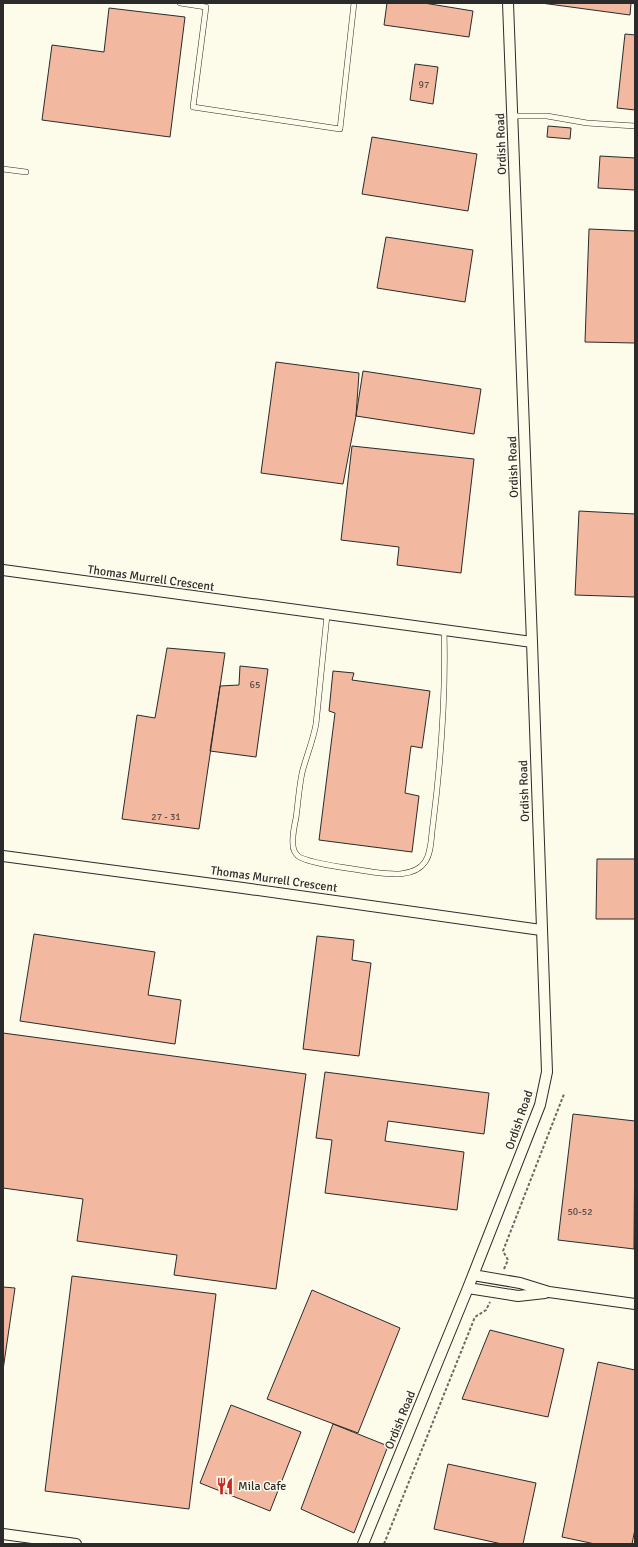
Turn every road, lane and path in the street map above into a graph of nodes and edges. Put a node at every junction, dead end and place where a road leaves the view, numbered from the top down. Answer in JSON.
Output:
{"nodes":[{"id":1,"x":180,"y":3,"type":"edge"},
{"id":2,"x":354,"y":3,"type":"edge"},
{"id":3,"x":508,"y":3,"type":"edge"},
{"id":4,"x":512,"y":116,"type":"junction"},
{"id":5,"x":635,"y":126,"type":"edge"},
{"id":6,"x":3,"y":169,"type":"edge"},
{"id":7,"x":26,"y":172,"type":"dead end"},
{"id":8,"x":3,"y":570,"type":"edge"},
{"id":9,"x":327,"y":615,"type":"junction"},
{"id":10,"x":444,"y":630,"type":"junction"},
{"id":11,"x":532,"y":642,"type":"junction"},
{"id":12,"x":3,"y":856,"type":"edge"},
{"id":13,"x":541,"y":930,"type":"junction"},
{"id":14,"x":564,"y":1094,"type":"dead end"},
{"id":15,"x":504,"y":1269,"type":"dead end"},
{"id":16,"x":473,"y":1275,"type":"junction"},
{"id":17,"x":468,"y":1288,"type":"junction"},
{"id":18,"x":549,"y":1292,"type":"junction"},
{"id":19,"x":490,"y":1301,"type":"dead end"},
{"id":20,"x":635,"y":1304,"type":"edge"},
{"id":21,"x":3,"y":1534,"type":"edge"},
{"id":22,"x":76,"y":1544,"type":"edge"},
{"id":23,"x":363,"y":1544,"type":"edge"},
{"id":24,"x":384,"y":1544,"type":"edge"}],
"edges":[{"from":1,"to":2,"type":"lane"},
{"from":3,"to":4,"type":"street","name":"Ordish Road"},
{"from":4,"to":5,"type":"lane"},
{"from":4,"to":11,"type":"street","name":"Ordish Road"},
{"from":6,"to":7,"type":"lane"},
{"from":8,"to":9,"type":"street","name":"Thomas Murrell Crescent"},
{"from":9,"to":10,"type":"street","name":"Thomas Murrell Crescent"},
{"from":9,"to":10,"type":"lane"},
{"from":10,"to":11,"type":"street","name":"Thomas Murrell Crescent"},
{"from":11,"to":13,"type":"street","name":"Ordish Road"},
{"from":12,"to":13,"type":"street","name":"Thomas Murrell Crescent"},
{"from":13,"to":16,"type":"street","name":"Ordish Road"},
{"from":14,"to":15,"type":"path"},
{"from":16,"to":17,"type":"street","name":"Ordish Road"},
{"from":16,"to":18,"type":"street"},
{"from":17,"to":18,"type":"street"},
{"from":17,"to":23,"type":"street","name":"Ordish Road"},
{"from":18,"to":20,"type":"street"},
{"from":19,"to":24,"type":"path"},
{"from":21,"to":22,"type":"street"}]}
